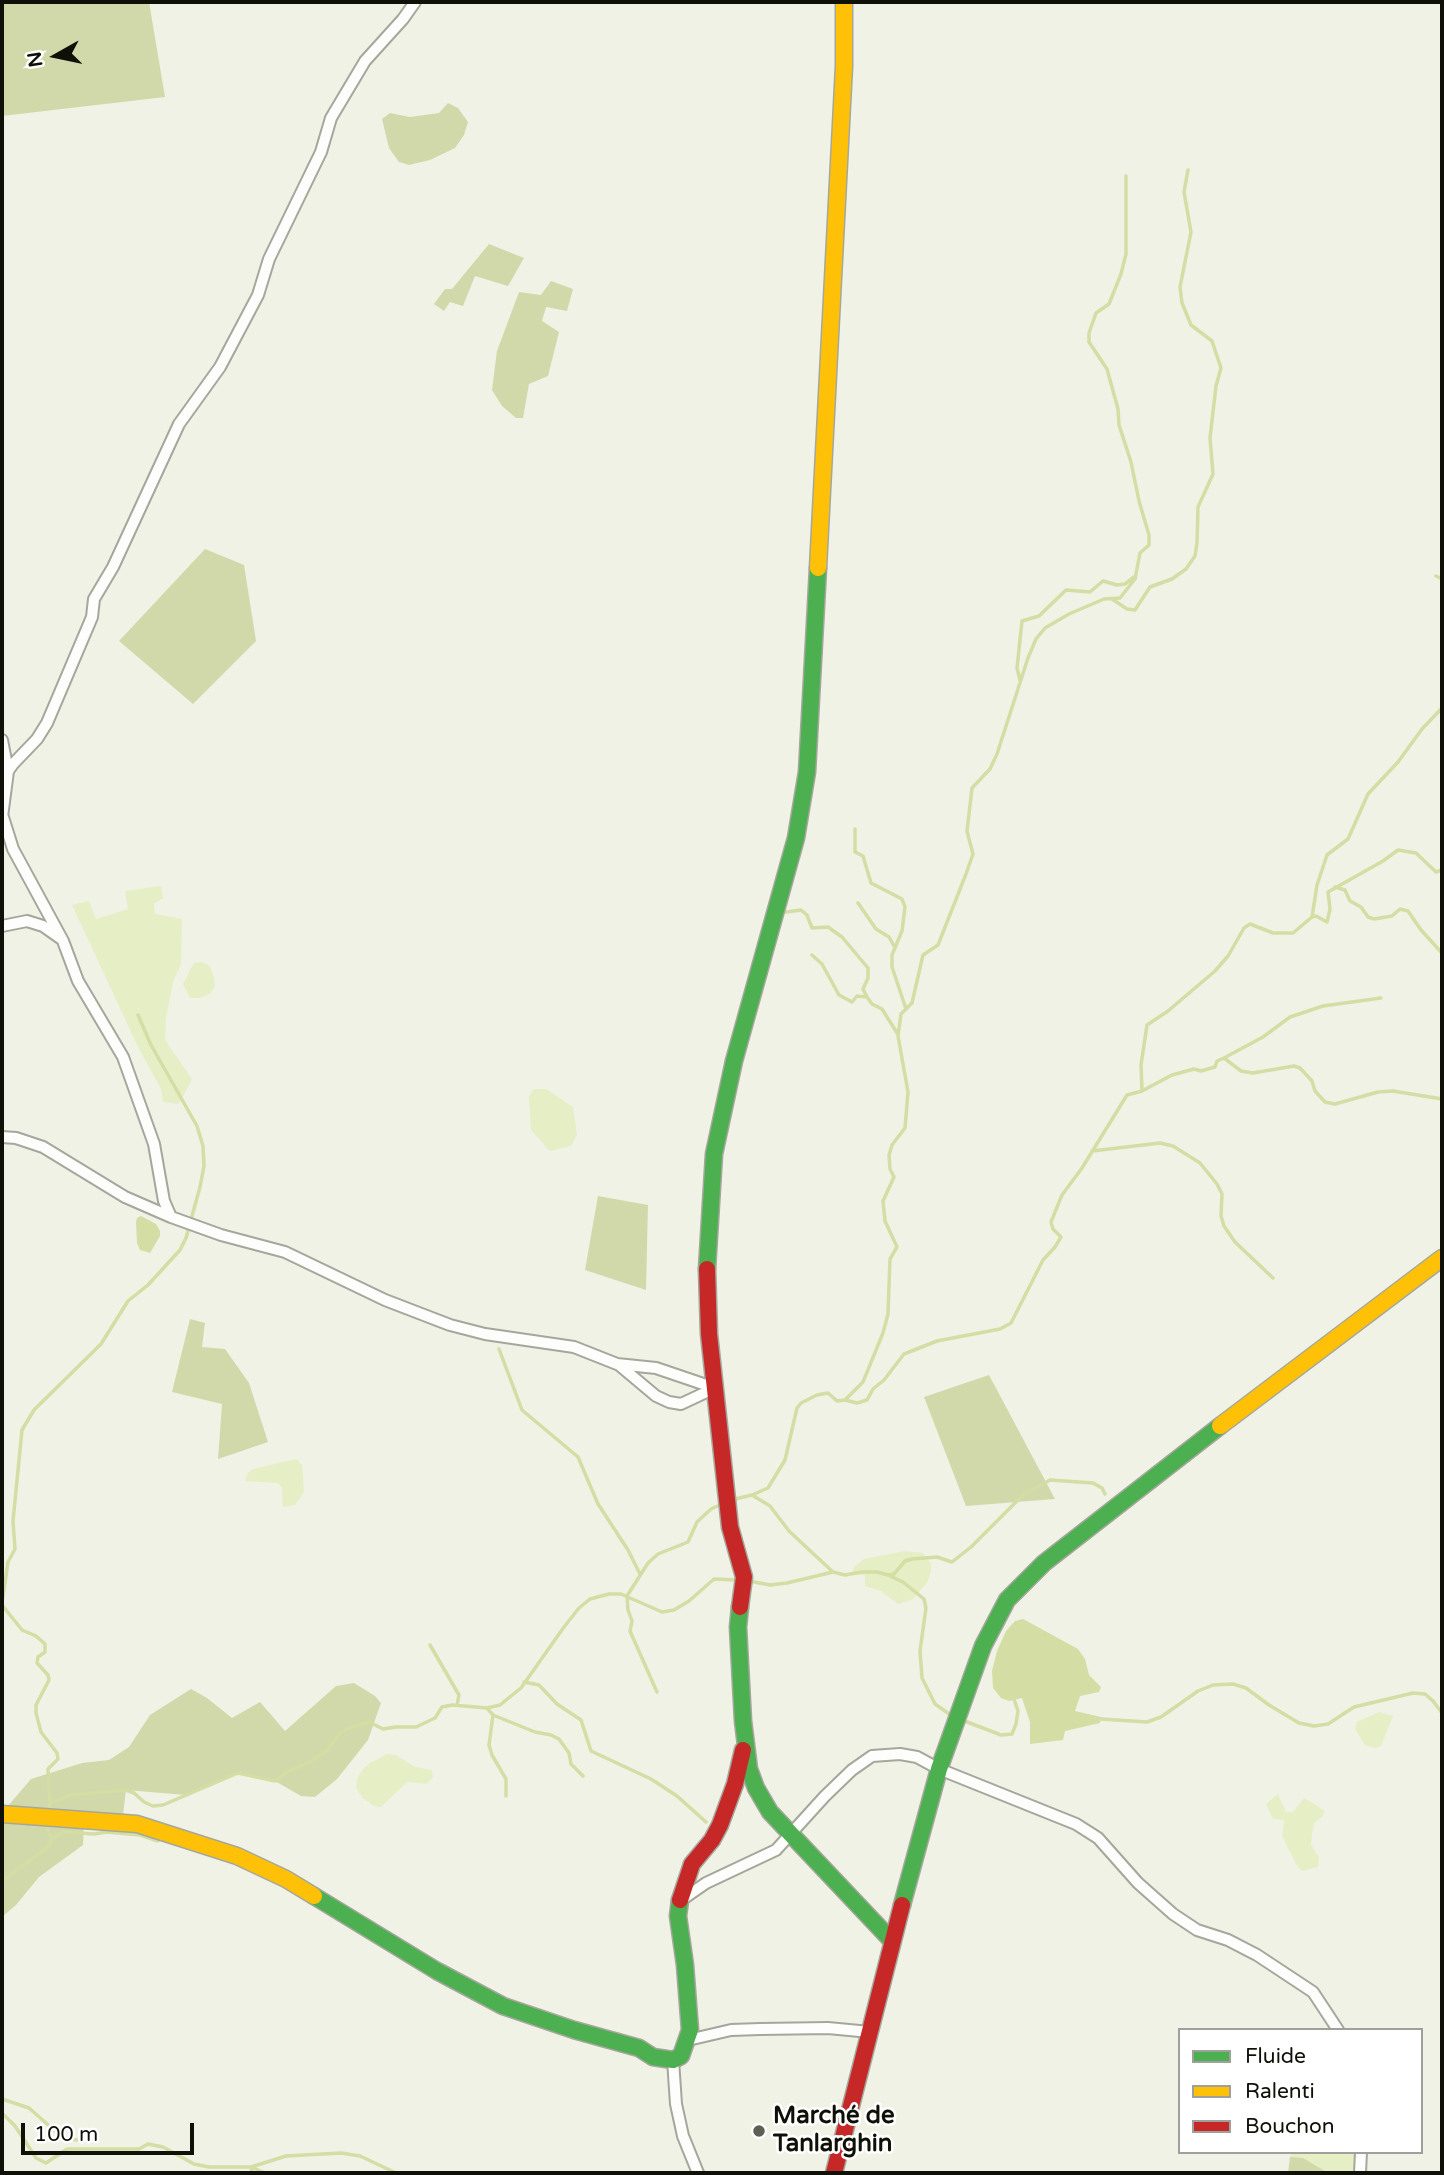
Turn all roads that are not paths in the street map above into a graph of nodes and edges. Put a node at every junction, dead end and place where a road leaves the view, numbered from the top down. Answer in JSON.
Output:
{"nodes":[{"id":1,"x":415,"y":2,"type":"edge"},
{"id":2,"x":844,"y":2,"type":"edge"},
{"id":3,"x":2,"y":740,"type":"edge"},
{"id":4,"x":8,"y":771,"type":"junction"},
{"id":5,"x":2,"y":815,"type":"edge"},
{"id":6,"x":2,"y":926,"type":"edge"},
{"id":7,"x":63,"y":941,"type":"junction"},
{"id":8,"x":2,"y":1138,"type":"edge"},
{"id":9,"x":171,"y":1217,"type":"junction"},
{"id":10,"x":1442,"y":1258,"type":"edge"},
{"id":11,"x":617,"y":1364,"type":"junction"},
{"id":12,"x":715,"y":1388,"type":"junction"},
{"id":13,"x":745,"y":1738,"type":"junction"},
{"id":14,"x":939,"y":1769,"type":"junction"},
{"id":15,"x":2,"y":1814,"type":"edge"},
{"id":16,"x":792,"y":1835,"type":"junction"},
{"id":17,"x":680,"y":1901,"type":"junction"},
{"id":18,"x":892,"y":1941,"type":"junction"},
{"id":19,"x":1337,"y":2028,"type":"edge"},
{"id":20,"x":870,"y":2032,"type":"junction"},
{"id":21,"x":688,"y":2040,"type":"junction"},
{"id":22,"x":673,"y":2060,"type":"junction"},
{"id":23,"x":1362,"y":2154,"type":"edge"},
{"id":24,"x":698,"y":2173,"type":"edge"},
{"id":25,"x":834,"y":2173,"type":"edge"},
{"id":26,"x":1360,"y":2173,"type":"edge"}],
"edges":[{"from":1,"to":4,"type":"street"},
{"from":2,"to":12,"type":"street"},
{"from":3,"to":4,"type":"street"},
{"from":4,"to":5,"type":"street"},
{"from":5,"to":7,"type":"street"},
{"from":6,"to":7,"type":"street"},
{"from":7,"to":9,"type":"street"},
{"from":8,"to":9,"type":"street"},
{"from":9,"to":11,"type":"street"},
{"from":10,"to":14,"type":"street"},
{"from":11,"to":12,"type":"street"},
{"from":11,"to":12,"type":"street"},
{"from":12,"to":13,"type":"street"},
{"from":13,"to":16,"type":"street"},
{"from":13,"to":17,"type":"street"},
{"from":14,"to":16,"type":"street"},
{"from":14,"to":18,"type":"street"},
{"from":14,"to":19,"type":"street"},
{"from":15,"to":22,"type":"street"},
{"from":16,"to":17,"type":"street"},
{"from":16,"to":18,"type":"street"},
{"from":17,"to":21,"type":"street"},
{"from":18,"to":20,"type":"street"},
{"from":20,"to":21,"type":"street"},
{"from":20,"to":25,"type":"street"},
{"from":21,"to":22,"type":"street"},
{"from":22,"to":24,"type":"street"},
{"from":23,"to":26,"type":"street"}]}
